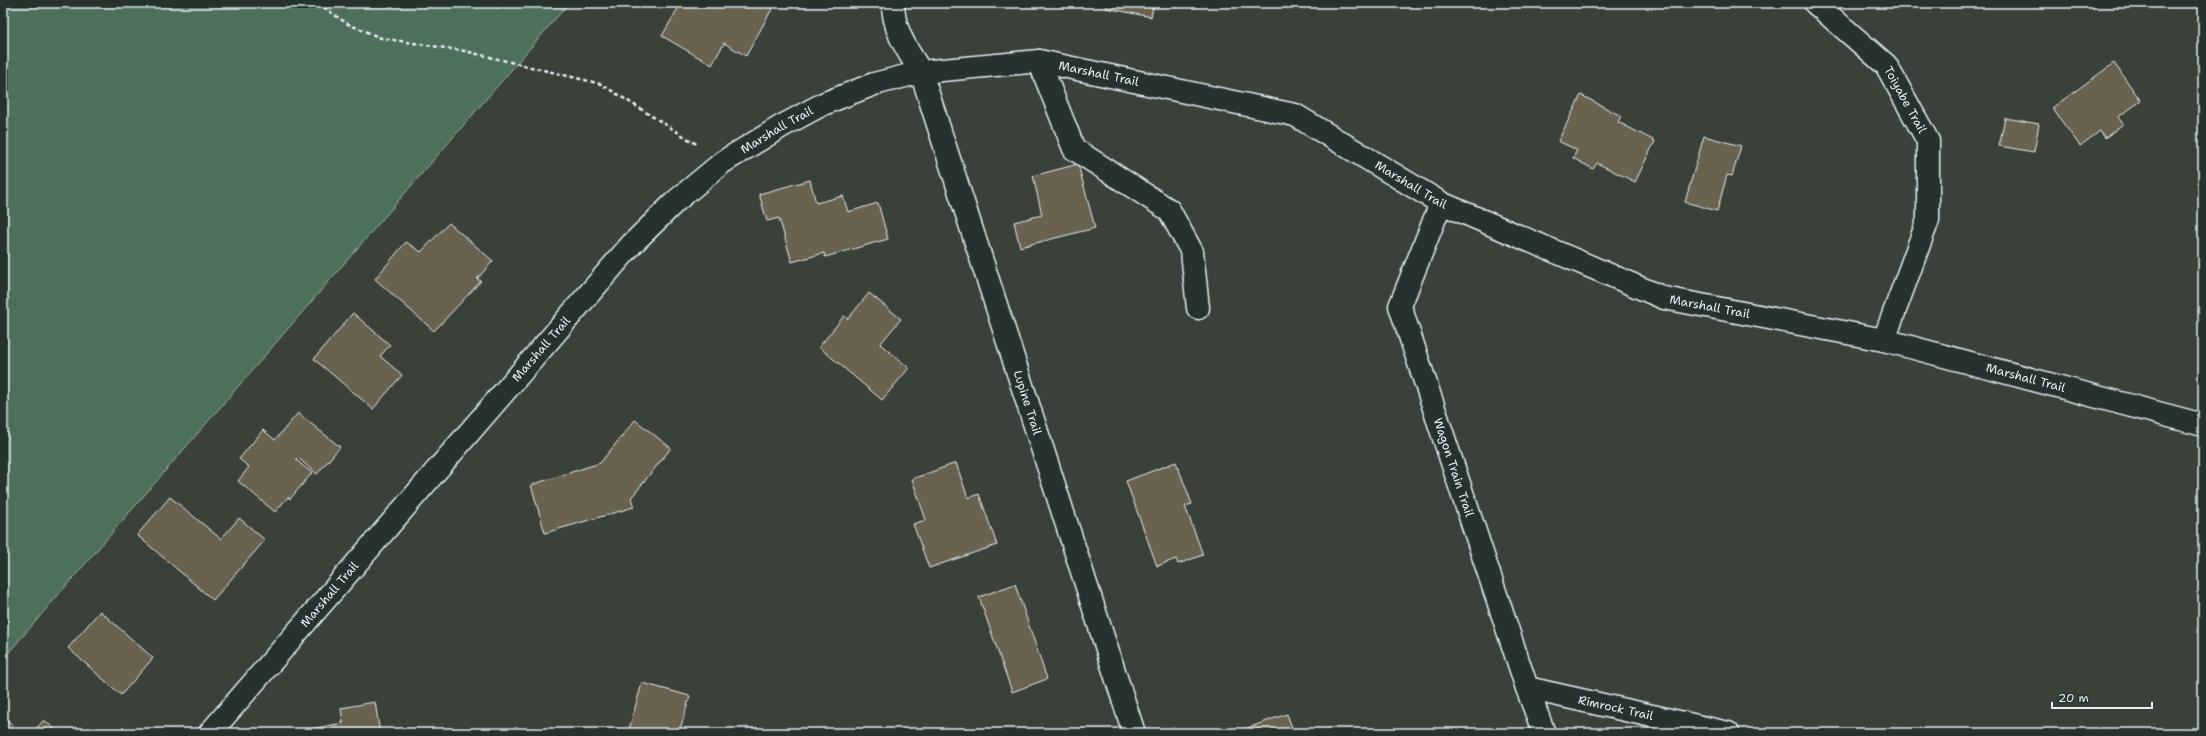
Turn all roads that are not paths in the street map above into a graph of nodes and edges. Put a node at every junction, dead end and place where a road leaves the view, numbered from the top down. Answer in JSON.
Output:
{"nodes":[{"id":1,"x":894,"y":3,"type":"edge"},
{"id":2,"x":1815,"y":3,"type":"edge"},
{"id":3,"x":1039,"y":61,"type":"junction"},
{"id":4,"x":922,"y":72,"type":"junction"},
{"id":5,"x":1441,"y":203,"type":"junction"},
{"id":6,"x":1198,"y":308,"type":"dead end"},
{"id":7,"x":1884,"y":340,"type":"junction"},
{"id":8,"x":2203,"y":425,"type":"edge"},
{"id":9,"x":1527,"y":688,"type":"junction"},
{"id":10,"x":210,"y":733,"type":"edge"},
{"id":11,"x":1134,"y":733,"type":"edge"},
{"id":12,"x":1544,"y":733,"type":"edge"},
{"id":13,"x":1728,"y":733,"type":"edge"}],
"edges":[{"from":1,"to":4,"type":"street"},
{"from":2,"to":7,"type":"street","name":"Toiyabe Trail"},
{"from":3,"to":4,"type":"street","name":"Marshall Trail"},
{"from":3,"to":5,"type":"street","name":"Marshall Trail"},
{"from":3,"to":6,"type":"street"},
{"from":4,"to":10,"type":"street","name":"Marshall Trail"},
{"from":4,"to":11,"type":"street","name":"Lupine Trail"},
{"from":5,"to":7,"type":"street","name":"Marshall Trail"},
{"from":5,"to":9,"type":"street","name":"Wagon Train Trail"},
{"from":7,"to":8,"type":"street","name":"Marshall Trail"},
{"from":9,"to":12,"type":"street","name":"Wagon Train Trail"},
{"from":9,"to":13,"type":"street","name":"Rimrock Trail"}]}
